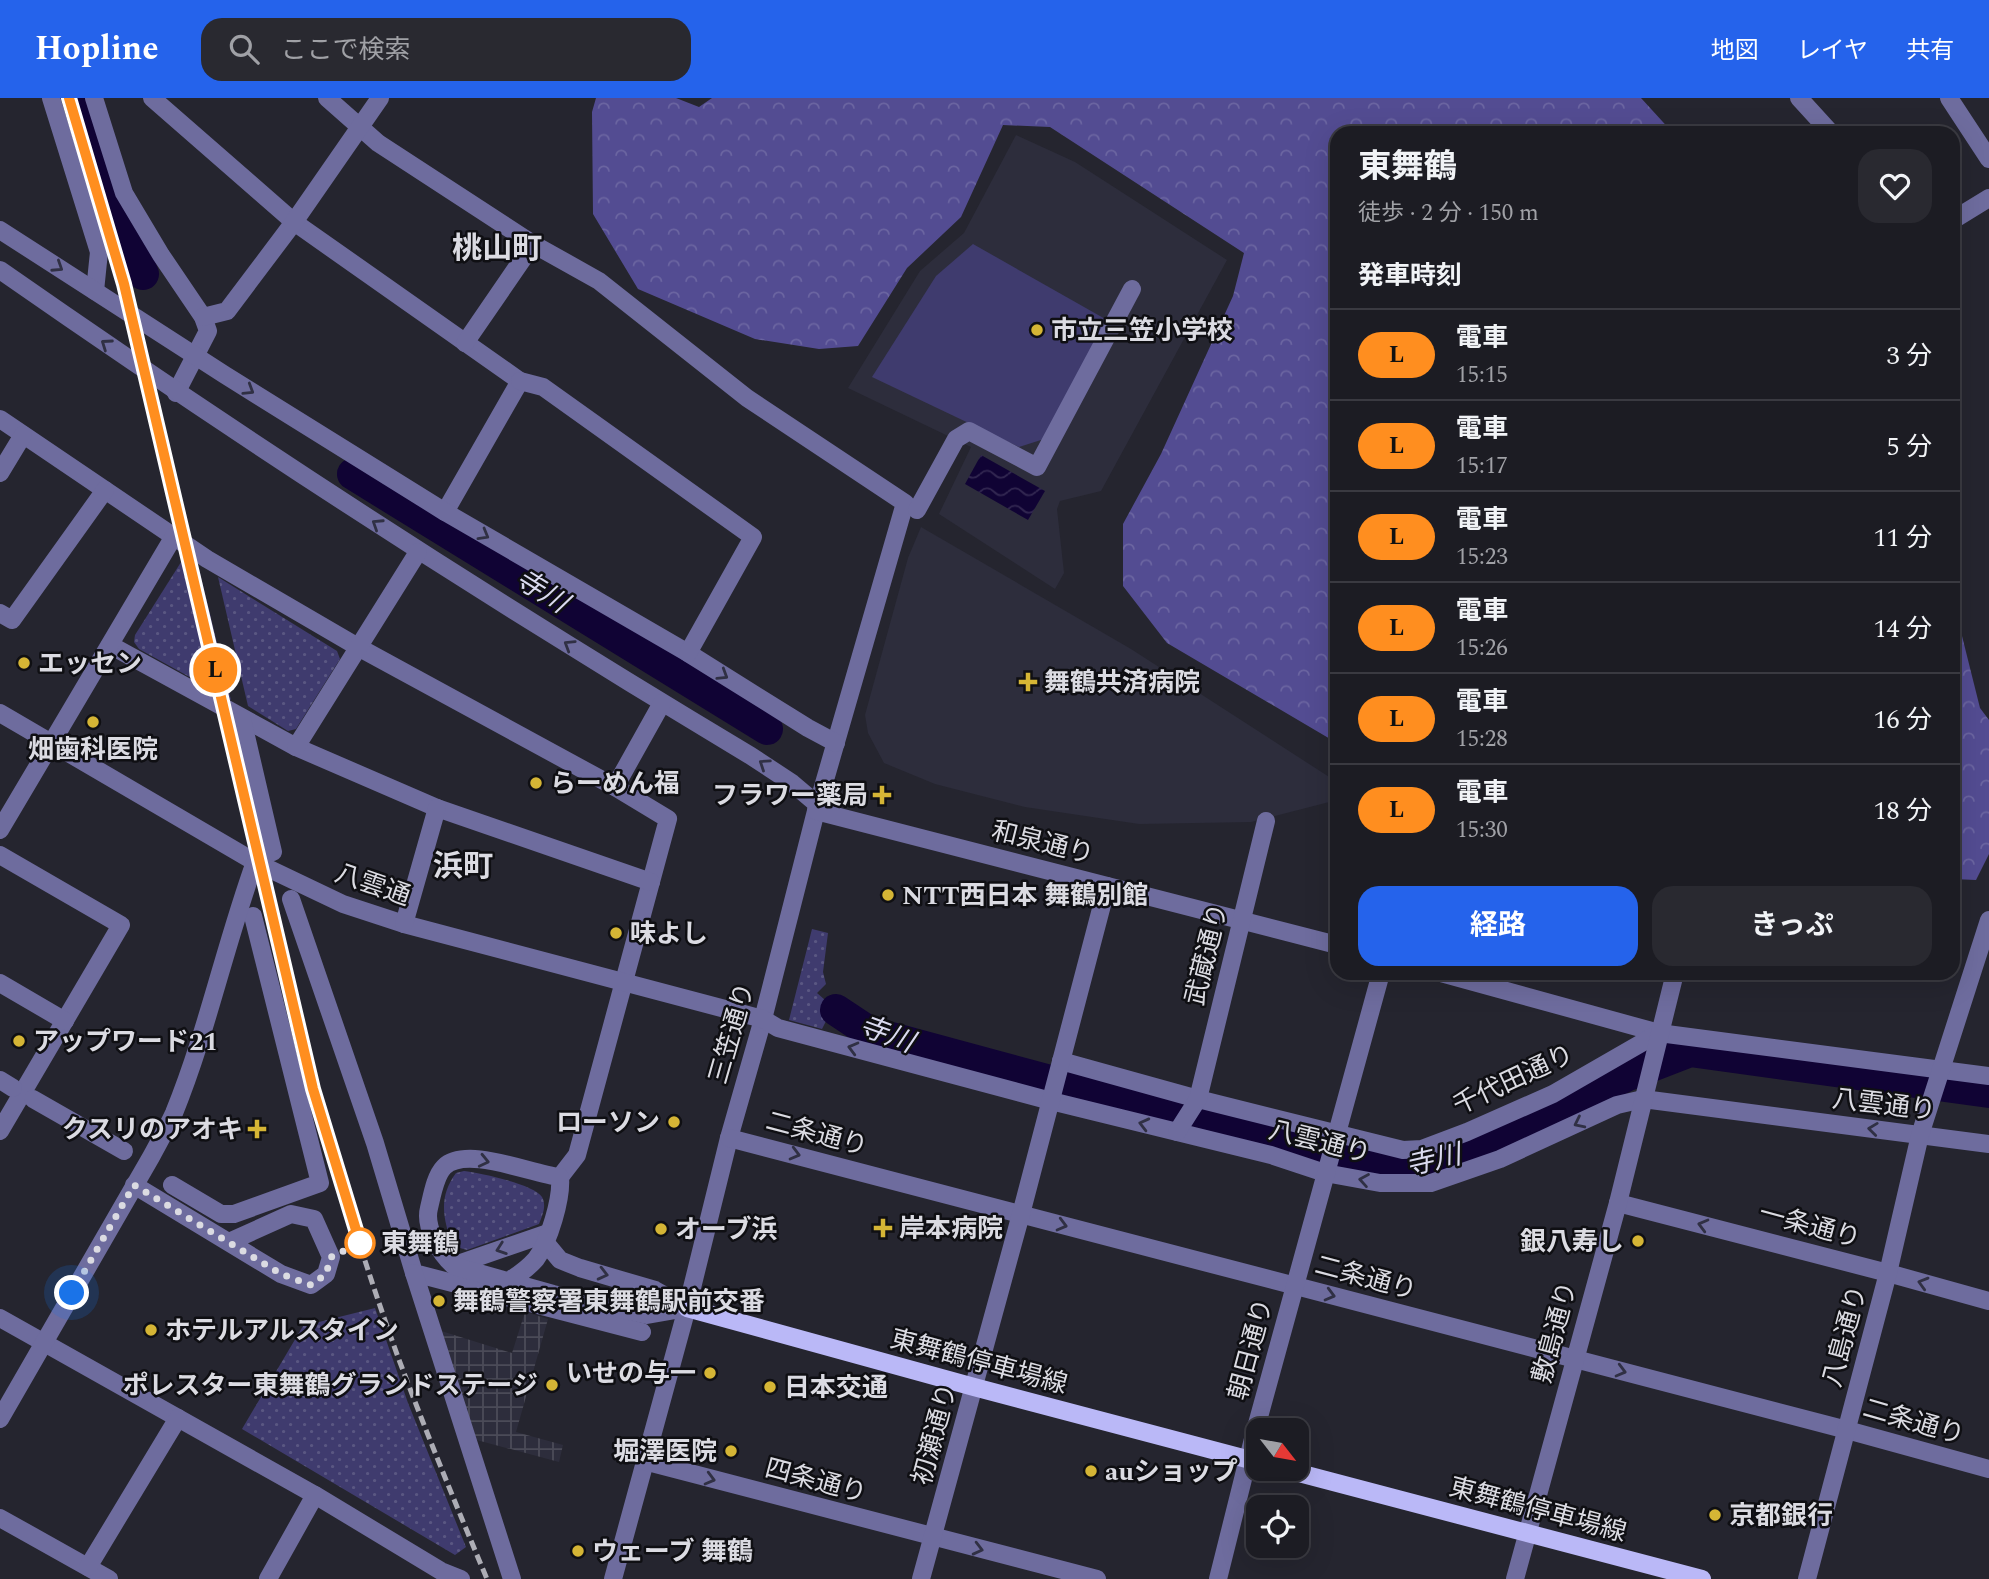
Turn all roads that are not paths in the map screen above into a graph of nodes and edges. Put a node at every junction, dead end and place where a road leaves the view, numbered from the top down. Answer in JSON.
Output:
{"nodes":[{"id":1,"x":51,"y":98,"type":"edge"},
{"id":2,"x":94,"y":98,"type":"edge"},
{"id":3,"x":152,"y":98,"type":"edge"},
{"id":4,"x":327,"y":98,"type":"edge"},
{"id":5,"x":380,"y":98,"type":"edge"},
{"id":6,"x":1799,"y":98,"type":"edge"},
{"id":7,"x":1949,"y":98,"type":"edge"},
{"id":8,"x":1825,"y":126,"type":"edge"},
{"id":9,"x":360,"y":127,"type":"junction"},
{"id":10,"x":1989,"y":159,"type":"edge"},
{"id":11,"x":1989,"y":198,"type":"edge"},
{"id":12,"x":1960,"y":216,"type":"edge"},
{"id":13,"x":294,"y":222,"type":"junction"},
{"id":14,"x":0,"y":230,"type":"edge"},
{"id":15,"x":533,"y":244,"type":"junction"},
{"id":16,"x":0,"y":270,"type":"edge"},
{"id":17,"x":1132,"y":289,"type":"dead end"},
{"id":18,"x":95,"y":291,"type":"junction"},
{"id":19,"x":203,"y":317,"type":"junction"},
{"id":20,"x":465,"y":343,"type":"junction"},
{"id":21,"x":197,"y":356,"type":"junction"},
{"id":22,"x":520,"y":381,"type":"junction"},
{"id":23,"x":176,"y":393,"type":"junction"},
{"id":24,"x":0,"y":419,"type":"edge"},
{"id":25,"x":23,"y":435,"type":"junction"},
{"id":26,"x":0,"y":473,"type":"edge"},
{"id":27,"x":105,"y":490,"type":"junction"},
{"id":28,"x":911,"y":507,"type":"junction"},
{"id":29,"x":444,"y":512,"type":"junction"},
{"id":30,"x":174,"y":536,"type":"junction"},
{"id":31,"x":418,"y":551,"type":"junction"},
{"id":32,"x":0,"y":613,"type":"edge"},
{"id":33,"x":110,"y":645,"type":"junction"},
{"id":34,"x":358,"y":648,"type":"junction"},
{"id":35,"x":688,"y":653,"type":"junction"},
{"id":36,"x":662,"y":703,"type":"junction"},
{"id":37,"x":0,"y":713,"type":"edge"},
{"id":38,"x":242,"y":719,"type":"junction"},
{"id":39,"x":51,"y":743,"type":"junction"},
{"id":40,"x":836,"y":743,"type":"junction"},
{"id":41,"x":296,"y":747,"type":"junction"},
{"id":42,"x":615,"y":787,"type":"junction"},
{"id":43,"x":437,"y":808,"type":"junction"},
{"id":44,"x":817,"y":808,"type":"junction"},
{"id":45,"x":1266,"y":821,"type":"dead end"},
{"id":46,"x":0,"y":830,"type":"edge"},
{"id":47,"x":273,"y":852,"type":"dead end"},
{"id":48,"x":0,"y":855,"type":"edge"},
{"id":49,"x":255,"y":862,"type":"junction"},
{"id":50,"x":651,"y":883,"type":"junction"},
{"id":51,"x":1107,"y":886,"type":"junction"},
{"id":52,"x":291,"y":899,"type":"dead end"},
{"id":53,"x":253,"y":916,"type":"dead end"},
{"id":54,"x":1989,"y":920,"type":"edge"},
{"id":55,"x":1241,"y":921,"type":"junction"},
{"id":56,"x":404,"y":924,"type":"junction"},
{"id":57,"x":1330,"y":944,"type":"edge"},
{"id":58,"x":1379,"y":980,"type":"edge"},
{"id":59,"x":1463,"y":980,"type":"edge"},
{"id":60,"x":1673,"y":980,"type":"edge"},
{"id":61,"x":625,"y":981,"type":"junction"},
{"id":62,"x":0,"y":983,"type":"edge"},
{"id":63,"x":763,"y":1019,"type":"junction"},
{"id":64,"x":65,"y":1021,"type":"junction"},
{"id":65,"x":1657,"y":1042,"type":"junction"},
{"id":66,"x":1060,"y":1065,"type":"junction"},
{"id":67,"x":1939,"y":1075,"type":"junction"},
{"id":68,"x":1989,"y":1076,"type":"edge"},
{"id":69,"x":17,"y":1090,"type":"edge"},
{"id":70,"x":1052,"y":1096,"type":"junction"},
{"id":71,"x":1643,"y":1099,"type":"junction"},
{"id":72,"x":1196,"y":1103,"type":"junction"},
{"id":73,"x":1179,"y":1129,"type":"junction"},
{"id":74,"x":0,"y":1131,"type":"edge"},
{"id":75,"x":1920,"y":1135,"type":"junction"},
{"id":76,"x":729,"y":1138,"type":"junction"},
{"id":77,"x":1334,"y":1140,"type":"junction"},
{"id":78,"x":1989,"y":1144,"type":"edge"},
{"id":79,"x":124,"y":1151,"type":"dead end"},
{"id":80,"x":1326,"y":1170,"type":"junction"},
{"id":81,"x":560,"y":1177,"type":"junction"},
{"id":82,"x":134,"y":1185,"type":"junction"},
{"id":83,"x":172,"y":1185,"type":"dead end"},
{"id":84,"x":1618,"y":1203,"type":"junction"},
{"id":85,"x":1021,"y":1214,"type":"junction"},
{"id":86,"x":546,"y":1237,"type":"junction"},
{"id":87,"x":229,"y":1242,"type":"junction"},
{"id":88,"x":454,"y":1266,"type":"junction"},
{"id":89,"x":414,"y":1273,"type":"junction"},
{"id":90,"x":1888,"y":1273,"type":"junction"},
{"id":91,"x":510,"y":1280,"type":"junction"},
{"id":92,"x":1294,"y":1286,"type":"junction"},
{"id":93,"x":1989,"y":1301,"type":"edge"},
{"id":94,"x":687,"y":1308,"type":"junction"},
{"id":95,"x":0,"y":1318,"type":"edge"},
{"id":96,"x":642,"y":1332,"type":"dead end"},
{"id":97,"x":44,"y":1343,"type":"junction"},
{"id":98,"x":1574,"y":1359,"type":"junction"},
{"id":99,"x":974,"y":1387,"type":"junction"},
{"id":100,"x":178,"y":1418,"type":"junction"},
{"id":101,"x":1263,"y":1418,"type":"edge"},
{"id":102,"x":0,"y":1419,"type":"edge"},
{"id":103,"x":1847,"y":1430,"type":"junction"},
{"id":104,"x":1246,"y":1458,"type":"edge"},
{"id":105,"x":644,"y":1461,"type":"junction"},
{"id":106,"x":1989,"y":1469,"type":"edge"},
{"id":107,"x":1309,"y":1476,"type":"edge"},
{"id":108,"x":1247,"y":1481,"type":"edge"},
{"id":109,"x":315,"y":1495,"type":"junction"},
{"id":110,"x":0,"y":1518,"type":"edge"},
{"id":111,"x":1527,"y":1532,"type":"junction"},
{"id":112,"x":933,"y":1538,"type":"junction"},
{"id":113,"x":88,"y":1567,"type":"junction"},
{"id":114,"x":108,"y":1579,"type":"edge"},
{"id":115,"x":268,"y":1579,"type":"edge"},
{"id":116,"x":461,"y":1579,"type":"edge"},
{"id":117,"x":512,"y":1579,"type":"edge"},
{"id":118,"x":612,"y":1579,"type":"edge"},
{"id":119,"x":921,"y":1579,"type":"edge"},
{"id":120,"x":1097,"y":1579,"type":"edge"},
{"id":121,"x":1218,"y":1579,"type":"edge"},
{"id":122,"x":1515,"y":1579,"type":"edge"},
{"id":123,"x":1702,"y":1579,"type":"edge"},
{"id":124,"x":1807,"y":1579,"type":"edge"}],
"edges":[{"from":1,"to":18,"type":"street"},
{"from":2,"to":19,"type":"street"},
{"from":3,"to":13,"type":"street"},
{"from":4,"to":9,"type":"street"},
{"from":5,"to":9,"type":"street"},
{"from":6,"to":8,"type":"street"},
{"from":7,"to":10,"type":"street"},
{"from":9,"to":13,"type":"street"},
{"from":9,"to":15,"type":"street"},
{"from":11,"to":12,"type":"street"},
{"from":13,"to":19,"type":"street"},
{"from":13,"to":20,"type":"street"},
{"from":14,"to":18,"type":"street","one_way":true},
{"from":15,"to":20,"type":"street"},
{"from":15,"to":28,"type":"street"},
{"from":23,"to":16,"type":"street","one_way":true},
{"from":17,"to":28,"type":"street","name":"三笠通り"},
{"from":18,"to":21,"type":"street"},
{"from":19,"to":21,"type":"street"},
{"from":20,"to":22,"type":"street"},
{"from":21,"to":23,"type":"street"},
{"from":21,"to":29,"type":"street","one_way":true},
{"from":22,"to":29,"type":"street"},
{"from":22,"to":35,"type":"street"},
{"from":31,"to":23,"type":"street","one_way":true},
{"from":24,"to":25,"type":"street"},
{"from":25,"to":26,"type":"street"},
{"from":25,"to":27,"type":"street"},
{"from":27,"to":30,"type":"street"},
{"from":27,"to":32,"type":"street"},
{"from":28,"to":40,"type":"street","name":"三笠通り"},
{"from":29,"to":35,"type":"street","one_way":true},
{"from":30,"to":33,"type":"street"},
{"from":30,"to":34,"type":"street"},
{"from":31,"to":34,"type":"street"},
{"from":36,"to":31,"type":"street","one_way":true},
{"from":33,"to":38,"type":"street"},
{"from":33,"to":39,"type":"street"},
{"from":34,"to":41,"type":"street"},
{"from":34,"to":42,"type":"street"},
{"from":35,"to":40,"type":"street","one_way":true},
{"from":36,"to":42,"type":"street"},
{"from":44,"to":36,"type":"street","one_way":true},
{"from":37,"to":39,"type":"street","name":"八雲通"},
{"from":38,"to":41,"type":"street"},
{"from":38,"to":47,"type":"street"},
{"from":39,"to":46,"type":"street"},
{"from":39,"to":49,"type":"street","name":"八雲通"},
{"from":40,"to":44,"type":"street","name":"三笠通り"},
{"from":41,"to":43,"type":"street"},
{"from":42,"to":50,"type":"street"},
{"from":43,"to":50,"type":"street"},
{"from":43,"to":56,"type":"street"},
{"from":44,"to":51,"type":"street","name":"和泉通り"},
{"from":44,"to":63,"type":"street","name":"三笠通り"},
{"from":45,"to":55,"type":"street","name":"武蔵通り"},
{"from":48,"to":64,"type":"street"},
{"from":49,"to":56,"type":"street","name":"八雲通"},
{"from":49,"to":82,"type":"street"},
{"from":50,"to":61,"type":"street"},
{"from":51,"to":55,"type":"street","name":"和泉通り"},
{"from":51,"to":66,"type":"street"},
{"from":52,"to":89,"type":"street"},
{"from":53,"to":83,"type":"street"},
{"from":54,"to":67,"type":"street","name":"八島通り"},
{"from":55,"to":57,"type":"street","name":"和泉通り"},
{"from":55,"to":72,"type":"street","name":"武蔵通り"},
{"from":56,"to":61,"type":"street","name":"八雲通"},
{"from":58,"to":77,"type":"street"},
{"from":59,"to":65,"type":"street"},
{"from":60,"to":65,"type":"street","name":"敷島通り"},
{"from":61,"to":63,"type":"street","name":"八雲通"},
{"from":61,"to":81,"type":"street"},
{"from":62,"to":64,"type":"street"},
{"from":70,"to":63,"type":"street","name":"八雲通り","one_way":true},
{"from":63,"to":76,"type":"street","name":"三笠通り"},
{"from":64,"to":69,"type":"street"},
{"from":65,"to":67,"type":"street"},
{"from":65,"to":71,"type":"street","name":"敷島通り"},
{"from":65,"to":77,"type":"street","name":"千代田通り"},
{"from":66,"to":70,"type":"street","name":"初瀬通り"},
{"from":66,"to":72,"type":"street","name":"千代田通り"},
{"from":67,"to":68,"type":"street"},
{"from":67,"to":75,"type":"street","name":"八島通り"},
{"from":69,"to":74,"type":"street"},
{"from":69,"to":79,"type":"street"},
{"from":73,"to":70,"type":"street","name":"八雲通り","one_way":true},
{"from":70,"to":85,"type":"street","name":"初瀬通り"},
{"from":75,"to":71,"type":"street","name":"八雲通り","one_way":true},
{"from":71,"to":80,"type":"street","name":"八雲通り","one_way":true},
{"from":71,"to":84,"type":"street","name":"敷島通り"},
{"from":72,"to":73,"type":"street","name":"武蔵通り"},
{"from":72,"to":77,"type":"street","name":"千代田通り"},
{"from":73,"to":80,"type":"street","name":"八雲通り"},
{"from":75,"to":78,"type":"street","name":"八雲通り"},
{"from":75,"to":90,"type":"street","name":"八島通り"},
{"from":76,"to":85,"type":"street","name":"二条通り","one_way":true},
{"from":76,"to":94,"type":"street","name":"三笠通り"},
{"from":77,"to":80,"type":"street","name":"朝日通り"},
{"from":80,"to":92,"type":"street","name":"朝日通り"},
{"from":81,"to":86,"type":"street"},
{"from":88,"to":81,"type":"street","one_way":true},
{"from":82,"to":87,"type":"street"},
{"from":82,"to":97,"type":"street"},
{"from":90,"to":84,"type":"street","name":"一条通り","one_way":true},
{"from":84,"to":98,"type":"street","name":"敷島通り"},
{"from":85,"to":92,"type":"street","name":"二条通り","one_way":true},
{"from":85,"to":99,"type":"street","name":"初瀬通り"},
{"from":86,"to":88,"type":"street","one_way":true},
{"from":86,"to":91,"type":"street"},
{"from":86,"to":94,"type":"street","one_way":true},
{"from":87,"to":87,"type":"street"},
{"from":88,"to":91,"type":"street"},
{"from":89,"to":96,"type":"street"},
{"from":89,"to":117,"type":"street"},
{"from":93,"to":90,"type":"street","name":"一条通り","one_way":true},
{"from":90,"to":103,"type":"street","name":"八島通り"},
{"from":91,"to":94,"type":"street"},
{"from":92,"to":98,"type":"street","name":"二条通り","one_way":true},
{"from":92,"to":101,"type":"street","name":"朝日通り"},
{"from":94,"to":99,"type":"main road","name":"東舞鶴停車場線"},
{"from":94,"to":105,"type":"street","name":"三笠通り"},
{"from":95,"to":97,"type":"street"},
{"from":97,"to":100,"type":"street"},
{"from":97,"to":102,"type":"street"},
{"from":98,"to":103,"type":"street","name":"二条通り","one_way":true},
{"from":98,"to":111,"type":"street","name":"敷島通り"},
{"from":99,"to":104,"type":"main road","name":"東舞鶴停車場線"},
{"from":99,"to":112,"type":"street","name":"初瀬通り"},
{"from":100,"to":109,"type":"street"},
{"from":100,"to":113,"type":"street"},
{"from":103,"to":106,"type":"street","name":"二条通り"},
{"from":103,"to":124,"type":"street","name":"八島通り"},
{"from":105,"to":112,"type":"street","name":"四条通り","one_way":true},
{"from":105,"to":118,"type":"street","name":"三笠通り"},
{"from":107,"to":111,"type":"main road","name":"東舞鶴停車場線"},
{"from":108,"to":121,"type":"street","name":"朝日通り"},
{"from":109,"to":115,"type":"street"},
{"from":109,"to":116,"type":"street"},
{"from":110,"to":113,"type":"street"},
{"from":111,"to":122,"type":"street","name":"敷島通り"},
{"from":111,"to":123,"type":"main road","name":"東舞鶴停車場線"},
{"from":112,"to":119,"type":"street","name":"初瀬通り"},
{"from":112,"to":120,"type":"street","name":"四条通り","one_way":true},
{"from":113,"to":114,"type":"street"}]}
